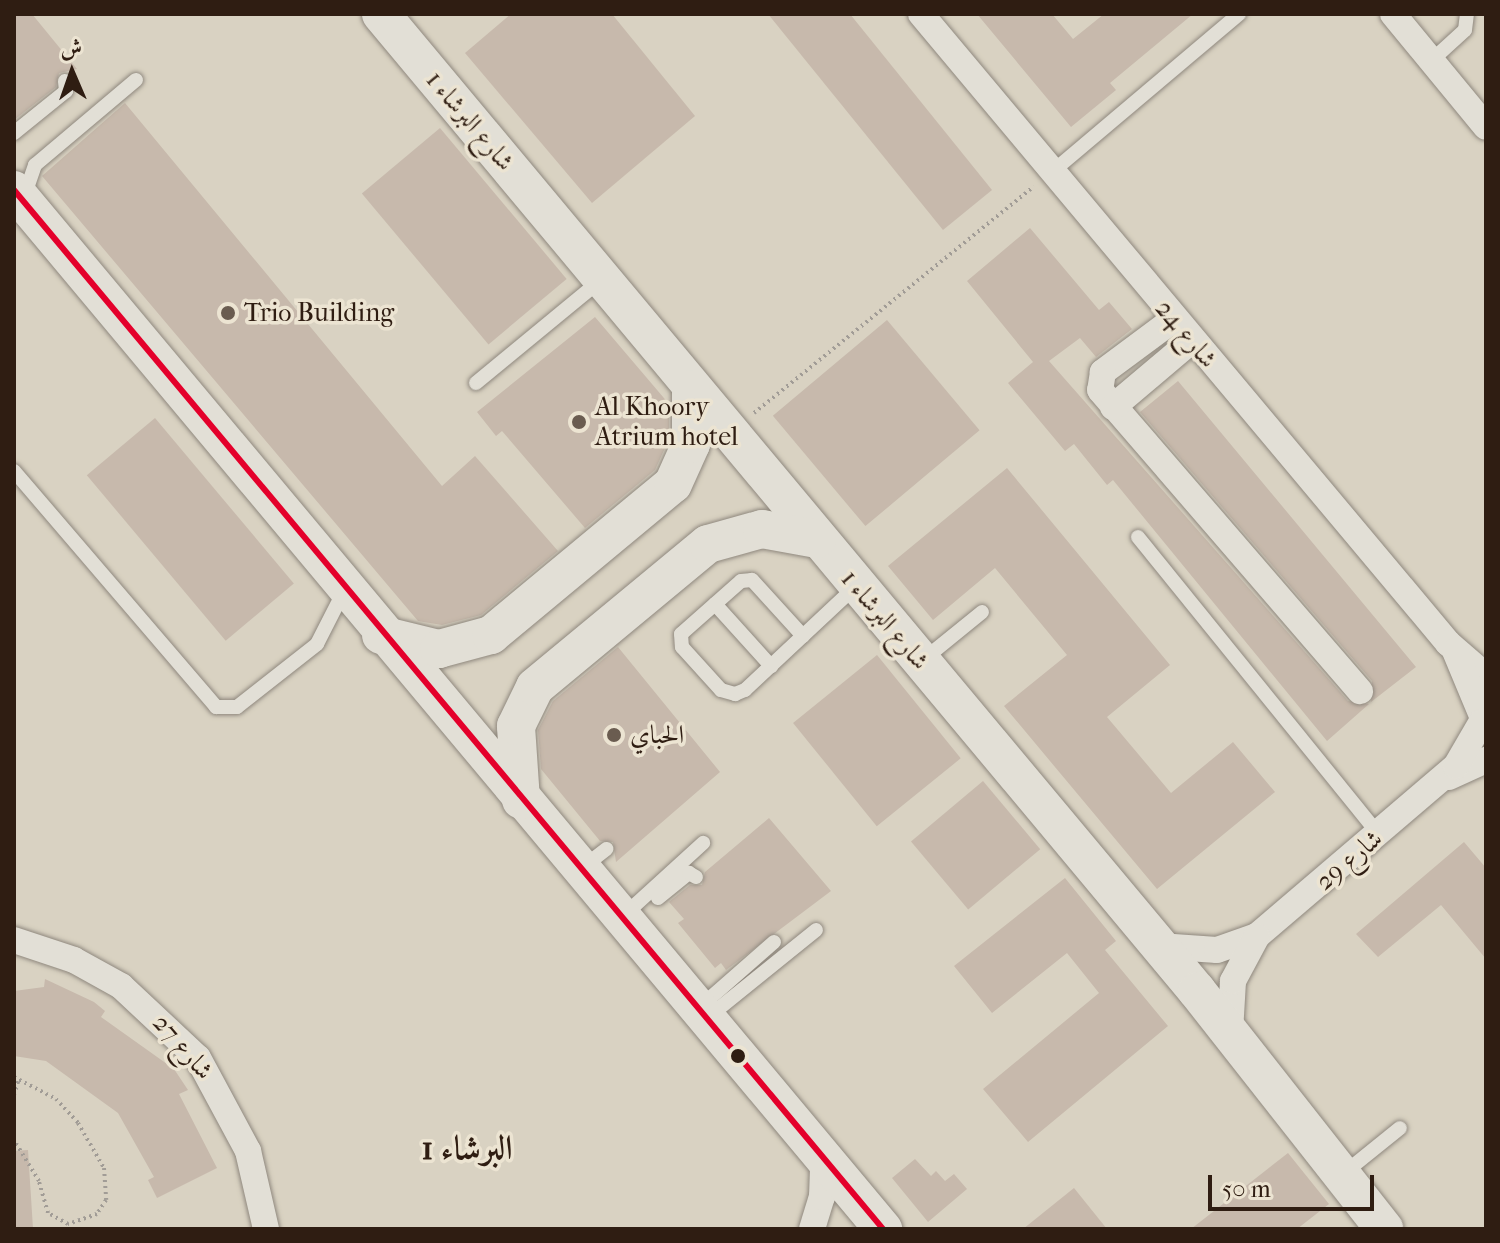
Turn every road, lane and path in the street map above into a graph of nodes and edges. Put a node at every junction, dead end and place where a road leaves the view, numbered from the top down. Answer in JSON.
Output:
{"nodes":[{"id":1,"x":381,"y":14,"type":"edge"},
{"id":2,"x":921,"y":14,"type":"edge"},
{"id":3,"x":1239,"y":14,"type":"edge"},
{"id":4,"x":1393,"y":14,"type":"edge"},
{"id":5,"x":1467,"y":14,"type":"edge"},
{"id":6,"x":1431,"y":61,"type":"junction"},
{"id":7,"x":136,"y":80,"type":"dead end"},
{"id":8,"x":65,"y":81,"type":"dead end"},
{"id":9,"x":1486,"y":127,"type":"edge"},
{"id":10,"x":14,"y":133,"type":"edge"},
{"id":11,"x":1052,"y":172,"type":"junction"},
{"id":12,"x":18,"y":200,"type":"edge"},
{"id":13,"x":602,"y":279,"type":"junction"},
{"id":14,"x":1174,"y":319,"type":"junction"},
{"id":15,"x":1191,"y":341,"type":"junction"},
{"id":16,"x":476,"y":383,"type":"dead end"},
{"id":17,"x":691,"y":389,"type":"junction"},
{"id":18,"x":1113,"y":407,"type":"junction"},
{"id":19,"x":761,"y":421,"type":"dead end"},
{"id":20,"x":14,"y":471,"type":"edge"},
{"id":21,"x":1138,"y":537,"type":"dead end"},
{"id":22,"x":817,"y":539,"type":"junction"},
{"id":23,"x":856,"y":586,"type":"junction"},
{"id":24,"x":344,"y":591,"type":"junction"},
{"id":25,"x":715,"y":604,"type":"junction"},
{"id":26,"x":982,"y":612,"type":"dead end"},
{"id":27,"x":381,"y":635,"type":"junction"},
{"id":28,"x":803,"y":636,"type":"junction"},
{"id":29,"x":1455,"y":651,"type":"junction"},
{"id":30,"x":920,"y":662,"type":"junction"},
{"id":31,"x":771,"y":666,"type":"junction"},
{"id":32,"x":1486,"y":676,"type":"edge"},
{"id":33,"x":1360,"y":691,"type":"dead end"},
{"id":34,"x":1484,"y":721,"type":"edge"},
{"id":35,"x":1486,"y":760,"type":"edge"},
{"id":36,"x":1438,"y":782,"type":"junction"},
{"id":37,"x":521,"y":800,"type":"junction"},
{"id":38,"x":1379,"y":835,"type":"junction"},
{"id":39,"x":703,"y":843,"type":"dead end"},
{"id":40,"x":696,"y":877,"type":"dead end"},
{"id":41,"x":622,"y":923,"type":"junction"},
{"id":42,"x":816,"y":930,"type":"dead end"},
{"id":43,"x":1257,"y":936,"type":"junction"},
{"id":44,"x":14,"y":940,"type":"edge"},
{"id":45,"x":774,"y":942,"type":"dead end"},
{"id":46,"x":1159,"y":946,"type":"junction"},
{"id":47,"x":701,"y":1014,"type":"junction"},
{"id":48,"x":1230,"y":1032,"type":"junction"},
{"id":49,"x":17,"y":1078,"type":"edge"},
{"id":50,"x":14,"y":1095,"type":"edge"},
{"id":51,"x":1400,"y":1128,"type":"dead end"},
{"id":52,"x":14,"y":1140,"type":"edge"},
{"id":53,"x":823,"y":1159,"type":"junction"},
{"id":54,"x":1343,"y":1174,"type":"junction"},
{"id":55,"x":266,"y":1229,"type":"edge"},
{"id":56,"x":812,"y":1229,"type":"edge"},
{"id":57,"x":883,"y":1229,"type":"edge"},
{"id":58,"x":1384,"y":1229,"type":"edge"}],
"edges":[{"from":1,"to":13,"type":"street","name":"شارع البرشاء 1"},
{"from":2,"to":11,"type":"street","name":"شارع 24"},
{"from":3,"to":11,"type":"lane"},
{"from":4,"to":6,"type":"street"},
{"from":5,"to":6,"type":"lane"},
{"from":6,"to":9,"type":"street"},
{"from":7,"to":12,"type":"lane"},
{"from":8,"to":10,"type":"lane"},
{"from":11,"to":14,"type":"street","name":"شارع 24"},
{"from":11,"to":19,"type":"path"},
{"from":12,"to":24,"type":"street"},
{"from":13,"to":16,"type":"lane"},
{"from":13,"to":17,"type":"street","name":"شارع البرشاء 1"},
{"from":14,"to":15,"type":"street","name":"شارع 24"},
{"from":14,"to":18,"type":"street"},
{"from":15,"to":18,"type":"street"},
{"from":15,"to":29,"type":"street","name":"شارع 24"},
{"from":17,"to":22,"type":"street","name":"شارع البرشاء 1"},
{"from":17,"to":27,"type":"street"},
{"from":18,"to":33,"type":"street"},
{"from":20,"to":24,"type":"lane"},
{"from":21,"to":38,"type":"lane"},
{"from":22,"to":23,"type":"street","name":"شارع البرشاء 1"},
{"from":22,"to":37,"type":"street"},
{"from":23,"to":28,"type":"lane"},
{"from":23,"to":30,"type":"street","name":"شارع البرشاء 1"},
{"from":24,"to":27,"type":"street"},
{"from":25,"to":28,"type":"lane"},
{"from":25,"to":31,"type":"lane"},
{"from":25,"to":31,"type":"lane"},
{"from":26,"to":30,"type":"lane"},
{"from":27,"to":37,"type":"street"},
{"from":28,"to":31,"type":"lane"},
{"from":29,"to":32,"type":"street","name":"شارع 24"},
{"from":29,"to":34,"type":"street","name":"شارع 24"},
{"from":30,"to":46,"type":"street","name":"شارع البرشاء 1"},
{"from":34,"to":36,"type":"street","name":"شارع 29"},
{"from":35,"to":36,"type":"street","name":"شارع 29"},
{"from":36,"to":38,"type":"street","name":"شارع 29"},
{"from":37,"to":41,"type":"street"},
{"from":38,"to":43,"type":"street","name":"شارع 29"},
{"from":39,"to":41,"type":"lane"},
{"from":40,"to":41,"type":"lane"},
{"from":41,"to":47,"type":"street"},
{"from":42,"to":47,"type":"lane"},
{"from":43,"to":46,"type":"street","name":"شارع 29"},
{"from":43,"to":48,"type":"street","name":"شارع 29"},
{"from":44,"to":55,"type":"street","name":"شارع 27"},
{"from":45,"to":47,"type":"lane"},
{"from":46,"to":48,"type":"street","name":"شارع البرشاء 1"},
{"from":47,"to":53,"type":"street"},
{"from":48,"to":54,"type":"street","name":"شارع البرشاء 1"},
{"from":49,"to":50,"type":"path"},
{"from":49,"to":52,"type":"path"},
{"from":51,"to":54,"type":"lane"},
{"from":53,"to":56,"type":"street"},
{"from":53,"to":57,"type":"street"},
{"from":54,"to":58,"type":"street","name":"شارع البرشاء 1"}]}
